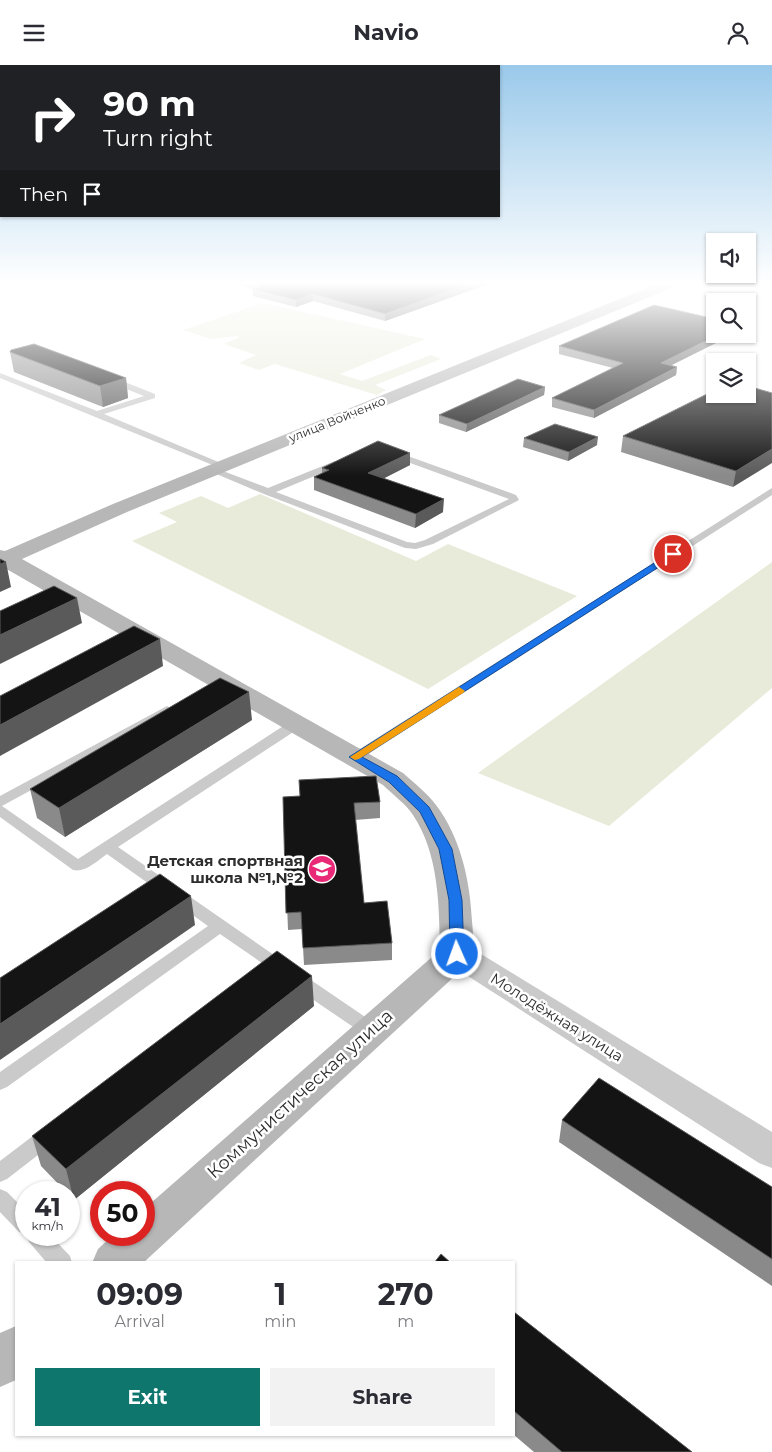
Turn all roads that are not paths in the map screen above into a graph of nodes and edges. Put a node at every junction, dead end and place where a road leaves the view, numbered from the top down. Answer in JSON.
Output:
{"nodes":[{"id":1,"x":517,"y":346,"type":"edge"},
{"id":2,"x":0,"y":375,"type":"edge"},
{"id":3,"x":100,"y":376,"type":"edge"},
{"id":4,"x":97,"y":414,"type":"junction"},
{"id":5,"x":388,"y":453,"type":"edge"},
{"id":6,"x":346,"y":460,"type":"edge"},
{"id":7,"x":218,"y":468,"type":"junction"},
{"id":8,"x":772,"y":491,"type":"edge"},
{"id":9,"x":267,"y":492,"type":"junction"},
{"id":10,"x":2,"y":558,"type":"edge"},
{"id":11,"x":178,"y":704,"type":"edge"},
{"id":12,"x":296,"y":724,"type":"junction"},
{"id":13,"x":354,"y":757,"type":"junction"},
{"id":14,"x":0,"y":802,"type":"edge"},
{"id":15,"x":0,"y":810,"type":"edge"},
{"id":16,"x":107,"y":847,"type":"junction"},
{"id":17,"x":220,"y":926,"type":"junction"},
{"id":18,"x":457,"y":954,"type":"junction"},
{"id":19,"x":271,"y":961,"type":"junction"},
{"id":20,"x":255,"y":973,"type":"edge"},
{"id":21,"x":371,"y":1031,"type":"junction"},
{"id":22,"x":0,"y":1082,"type":"edge"},
{"id":23,"x":62,"y":1124,"type":"edge"},
{"id":24,"x":772,"y":1152,"type":"edge"},
{"id":25,"x":0,"y":1173,"type":"edge"},
{"id":26,"x":0,"y":1198,"type":"edge"},
{"id":27,"x":15,"y":1214,"type":"edge"},
{"id":28,"x":155,"y":1225,"type":"edge"},
{"id":29,"x":46,"y":1246,"type":"edge"},
{"id":30,"x":132,"y":1246,"type":"edge"},
{"id":31,"x":60,"y":1261,"type":"edge"},
{"id":32,"x":115,"y":1261,"type":"edge"},
{"id":33,"x":15,"y":1350,"type":"edge"},
{"id":34,"x":0,"y":1364,"type":"edge"}],
"edges":[{"from":1,"to":7,"type":"main road","name":"улица Войченко"},
{"from":2,"to":4,"type":"lane"},
{"from":3,"to":4,"type":"lane"},
{"from":4,"to":7,"type":"lane"},
{"from":5,"to":9,"type":"lane"},
{"from":6,"to":9,"type":"lane"},
{"from":7,"to":9,"type":"lane"},
{"from":7,"to":10,"type":"main road","name":"улица Войченко"},
{"from":8,"to":13,"type":"lane"},
{"from":10,"to":12,"type":"main road"},
{"from":11,"to":14,"type":"lane"},
{"from":12,"to":13,"type":"main road"},
{"from":12,"to":16,"type":"lane"},
{"from":13,"to":18,"type":"main road"},
{"from":15,"to":16,"type":"lane"},
{"from":16,"to":17,"type":"lane"},
{"from":17,"to":19,"type":"lane"},
{"from":17,"to":22,"type":"lane"},
{"from":18,"to":21,"type":"main road","name":"Коммунистическая улица"},
{"from":18,"to":24,"type":"street","name":"Молодёжная улица"},
{"from":19,"to":20,"type":"lane"},
{"from":19,"to":21,"type":"lane"},
{"from":21,"to":28,"type":"main road","name":"Коммунистическая улица"},
{"from":23,"to":25,"type":"lane"},
{"from":26,"to":27,"type":"lane"},
{"from":29,"to":31,"type":"lane"},
{"from":30,"to":32,"type":"main road","name":"Коммунистическая улица"},
{"from":33,"to":34,"type":"main road"}]}
